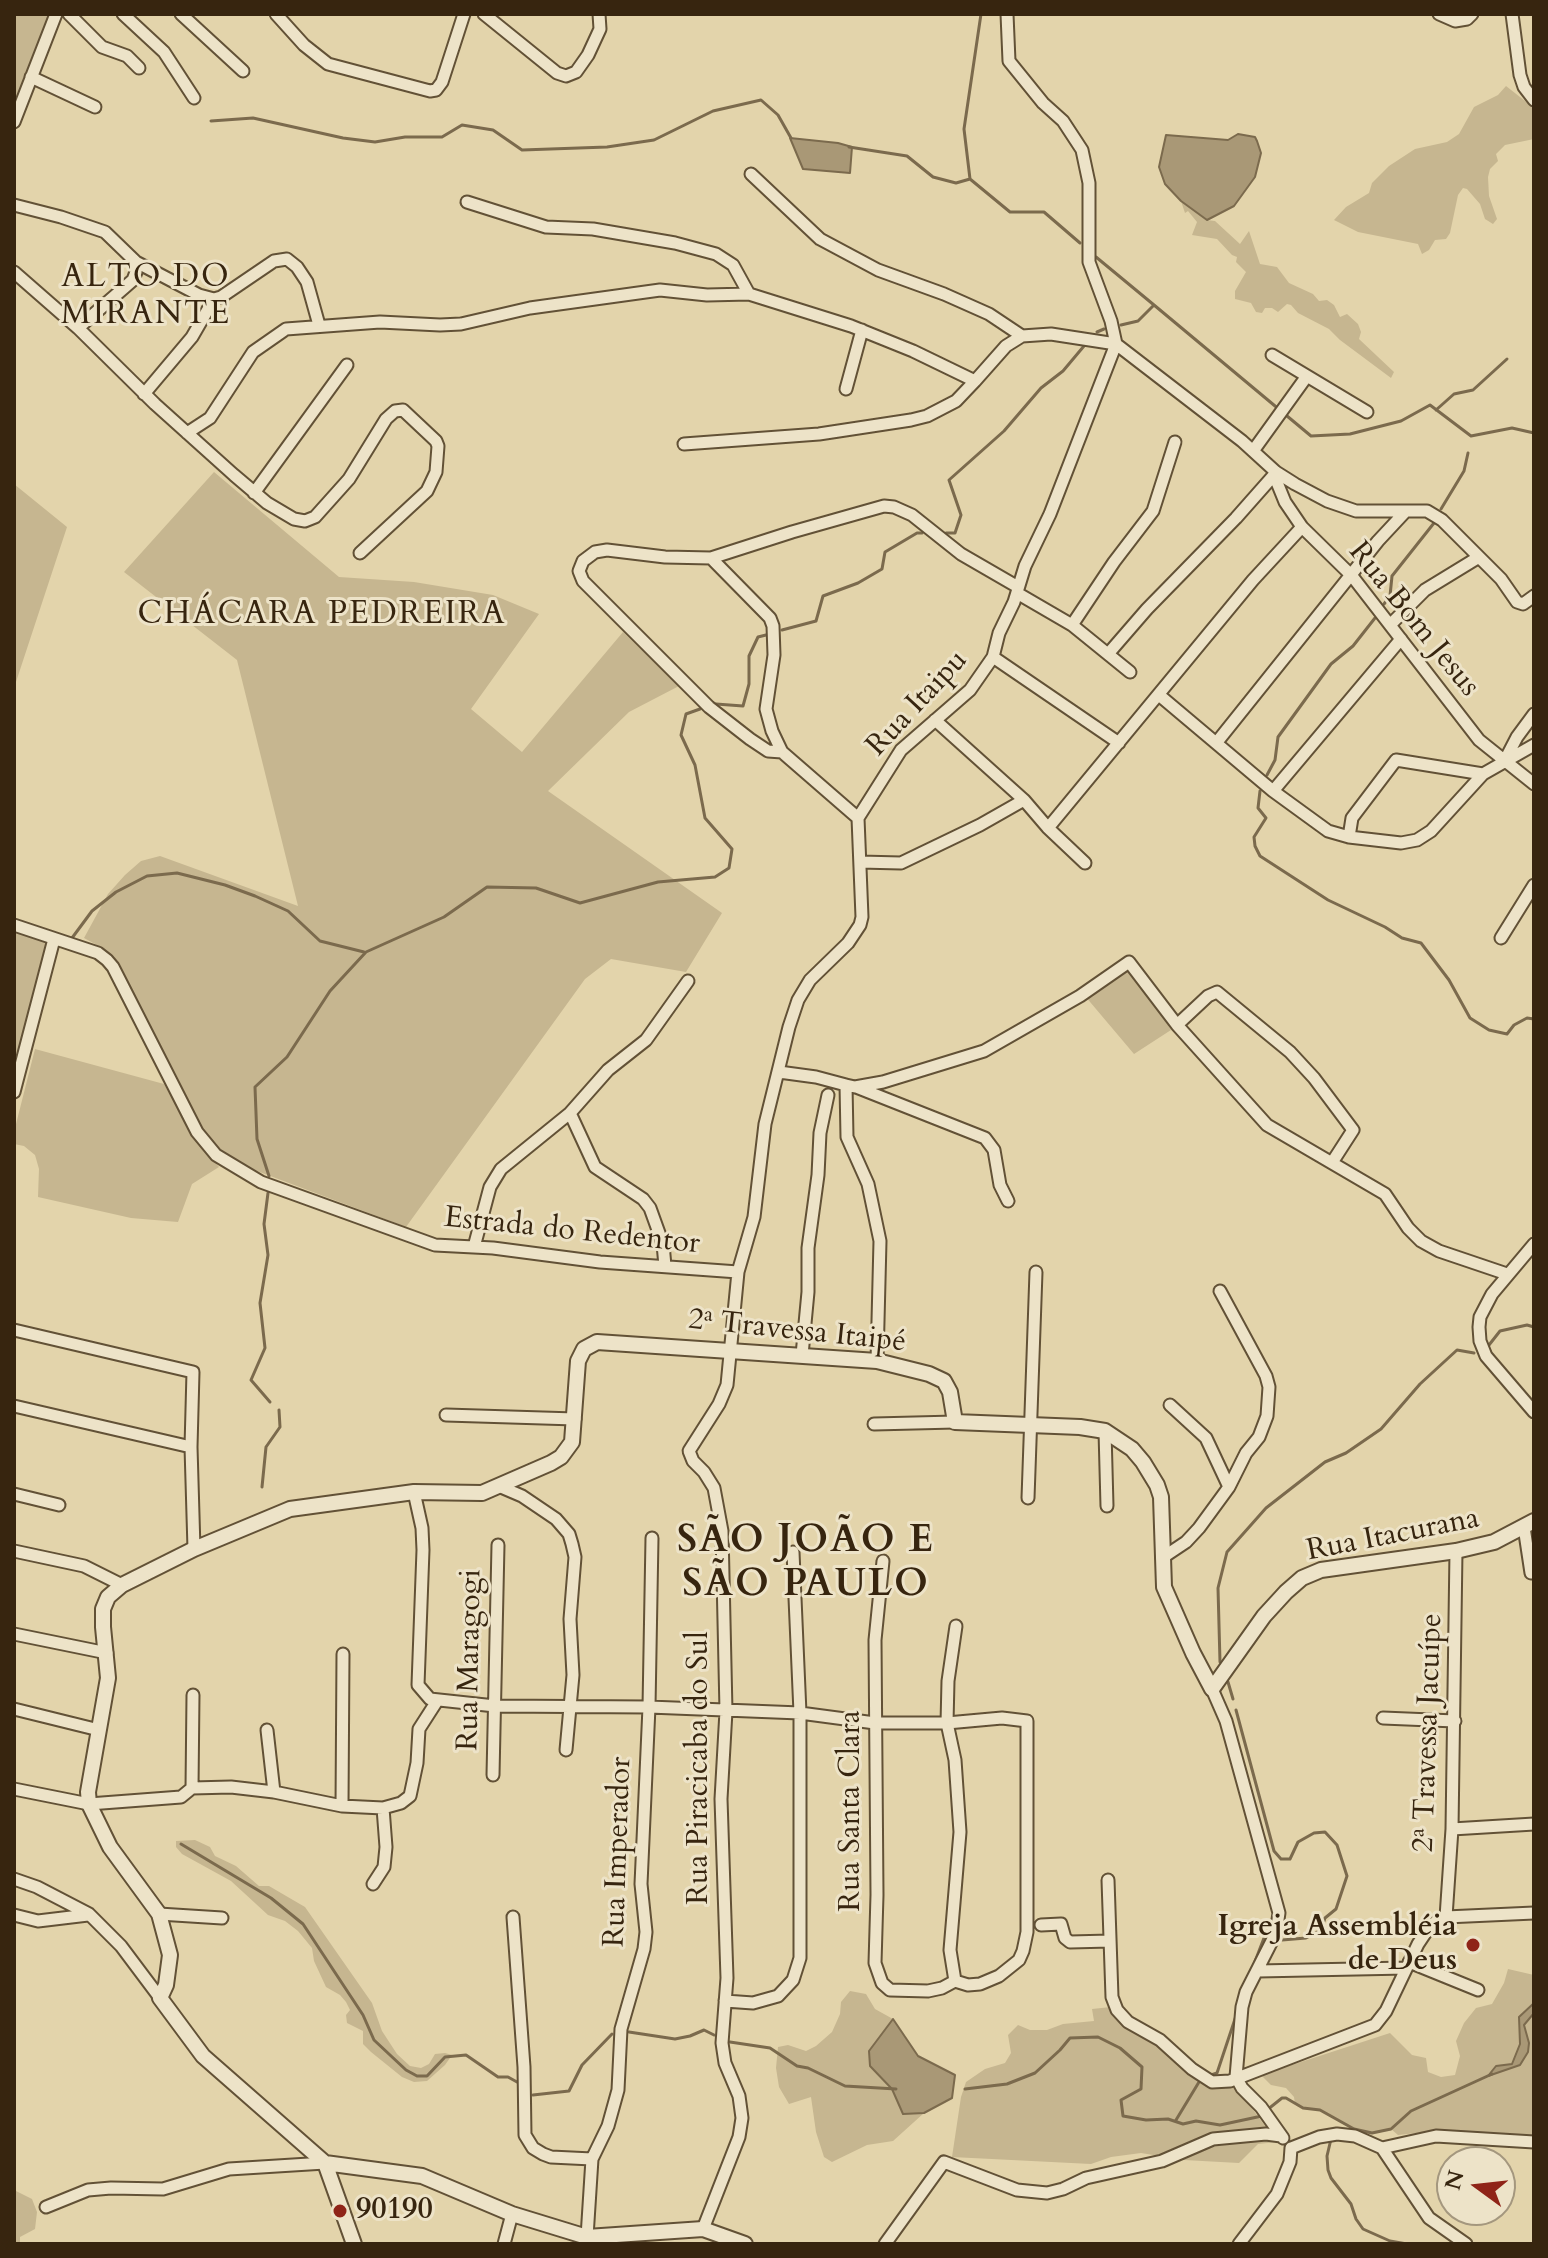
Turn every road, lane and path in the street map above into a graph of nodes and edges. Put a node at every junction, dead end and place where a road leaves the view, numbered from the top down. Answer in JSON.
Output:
{"nodes":[{"id":1,"x":56,"y":14,"type":"edge"},
{"id":2,"x":69,"y":14,"type":"edge"},
{"id":3,"x":123,"y":14,"type":"edge"},
{"id":4,"x":181,"y":14,"type":"edge"},
{"id":5,"x":276,"y":14,"type":"edge"},
{"id":6,"x":464,"y":14,"type":"edge"},
{"id":7,"x":484,"y":14,"type":"edge"},
{"id":8,"x":599,"y":14,"type":"edge"},
{"id":9,"x":1007,"y":14,"type":"edge"},
{"id":10,"x":1439,"y":14,"type":"edge"},
{"id":11,"x":1472,"y":14,"type":"edge"},
{"id":12,"x":1512,"y":14,"type":"edge"},
{"id":13,"x":139,"y":68,"type":"dead end"},
{"id":14,"x":243,"y":71,"type":"dead end"},
{"id":15,"x":31,"y":77,"type":"junction"},
{"id":16,"x":194,"y":98,"type":"dead end"},
{"id":17,"x":1534,"y":100,"type":"edge"},
{"id":18,"x":95,"y":107,"type":"dead end"},
{"id":19,"x":14,"y":122,"type":"edge"},
{"id":20,"x":751,"y":174,"type":"dead end"},
{"id":21,"x":467,"y":202,"type":"dead end"},
{"id":22,"x":14,"y":205,"type":"edge"},
{"id":23,"x":136,"y":262,"type":"junction"},
{"id":24,"x":14,"y":272,"type":"edge"},
{"id":25,"x":749,"y":294,"type":"junction"},
{"id":26,"x":214,"y":299,"type":"junction"},
{"id":27,"x":319,"y":325,"type":"junction"},
{"id":28,"x":78,"y":328,"type":"junction"},
{"id":29,"x":862,"y":330,"type":"junction"},
{"id":30,"x":1022,"y":336,"type":"junction"},
{"id":31,"x":1116,"y":344,"type":"junction"},
{"id":32,"x":1272,"y":355,"type":"dead end"},
{"id":33,"x":347,"y":365,"type":"dead end"},
{"id":34,"x":1307,"y":376,"type":"junction"},
{"id":35,"x":975,"y":381,"type":"junction"},
{"id":36,"x":846,"y":389,"type":"dead end"},
{"id":37,"x":144,"y":394,"type":"junction"},
{"id":38,"x":1367,"y":412,"type":"dead end"},
{"id":39,"x":187,"y":433,"type":"junction"},
{"id":40,"x":1175,"y":442,"type":"dead end"},
{"id":41,"x":684,"y":444,"type":"dead end"},
{"id":42,"x":1253,"y":451,"type":"junction"},
{"id":43,"x":1275,"y":474,"type":"junction"},
{"id":44,"x":254,"y":493,"type":"junction"},
{"id":45,"x":1406,"y":511,"type":"junction"},
{"id":46,"x":1302,"y":527,"type":"junction"},
{"id":47,"x":360,"y":553,"type":"dead end"},
{"id":48,"x":1479,"y":557,"type":"junction"},
{"id":49,"x":711,"y":558,"type":"junction"},
{"id":50,"x":1352,"y":576,"type":"junction"},
{"id":51,"x":1018,"y":590,"type":"junction"},
{"id":52,"x":1534,"y":596,"type":"edge"},
{"id":53,"x":1072,"y":625,"type":"junction"},
{"id":54,"x":1390,"y":625,"type":"junction"},
{"id":55,"x":1401,"y":639,"type":"junction"},
{"id":56,"x":1108,"y":654,"type":"junction"},
{"id":57,"x":993,"y":657,"type":"junction"},
{"id":58,"x":1130,"y":672,"type":"dead end"},
{"id":59,"x":1159,"y":695,"type":"junction"},
{"id":60,"x":1534,"y":714,"type":"edge"},
{"id":61,"x":935,"y":720,"type":"junction"},
{"id":62,"x":1217,"y":742,"type":"junction"},
{"id":63,"x":1119,"y":743,"type":"junction"},
{"id":64,"x":1534,"y":745,"type":"edge"},
{"id":65,"x":782,"y":752,"type":"junction"},
{"id":66,"x":1503,"y":762,"type":"junction"},
{"id":67,"x":1483,"y":774,"type":"junction"},
{"id":68,"x":1534,"y":784,"type":"edge"},
{"id":69,"x":1273,"y":791,"type":"junction"},
{"id":70,"x":1024,"y":800,"type":"junction"},
{"id":71,"x":858,"y":818,"type":"junction"},
{"id":72,"x":1048,"y":828,"type":"junction"},
{"id":73,"x":1349,"y":837,"type":"junction"},
{"id":74,"x":860,"y":862,"type":"junction"},
{"id":75,"x":1085,"y":863,"type":"dead end"},
{"id":76,"x":1534,"y":885,"type":"edge"},
{"id":77,"x":14,"y":925,"type":"edge"},
{"id":78,"x":1501,"y":938,"type":"dead end"},
{"id":79,"x":54,"y":939,"type":"junction"},
{"id":80,"x":688,"y":981,"type":"dead end"},
{"id":81,"x":1177,"y":1025,"type":"junction"},
{"id":82,"x":779,"y":1072,"type":"junction"},
{"id":83,"x":851,"y":1086,"type":"junction"},
{"id":84,"x":14,"y":1092,"type":"edge"},
{"id":85,"x":828,"y":1095,"type":"dead end"},
{"id":86,"x":570,"y":1113,"type":"junction"},
{"id":87,"x":1333,"y":1161,"type":"junction"},
{"id":88,"x":1008,"y":1201,"type":"dead end"},
{"id":89,"x":1534,"y":1244,"type":"edge"},
{"id":90,"x":474,"y":1247,"type":"junction"},
{"id":91,"x":665,"y":1266,"type":"junction"},
{"id":92,"x":738,"y":1272,"type":"junction"},
{"id":93,"x":1036,"y":1272,"type":"dead end"},
{"id":94,"x":1507,"y":1274,"type":"junction"},
{"id":95,"x":1220,"y":1291,"type":"dead end"},
{"id":96,"x":14,"y":1330,"type":"edge"},
{"id":97,"x":728,"y":1350,"type":"junction"},
{"id":98,"x":802,"y":1355,"type":"junction"},
{"id":99,"x":877,"y":1361,"type":"junction"},
{"id":100,"x":1170,"y":1405,"type":"dead end"},
{"id":101,"x":14,"y":1406,"type":"edge"},
{"id":102,"x":1534,"y":1412,"type":"edge"},
{"id":103,"x":446,"y":1415,"type":"dead end"},
{"id":104,"x":575,"y":1419,"type":"junction"},
{"id":105,"x":955,"y":1422,"type":"junction"},
{"id":106,"x":874,"y":1424,"type":"dead end"},
{"id":107,"x":1031,"y":1425,"type":"junction"},
{"id":108,"x":1105,"y":1431,"type":"junction"},
{"id":109,"x":191,"y":1447,"type":"junction"},
{"id":110,"x":501,"y":1487,"type":"junction"},
{"id":111,"x":1229,"y":1487,"type":"junction"},
{"id":112,"x":414,"y":1492,"type":"junction"},
{"id":113,"x":14,"y":1494,"type":"edge"},
{"id":114,"x":1028,"y":1498,"type":"dead end"},
{"id":115,"x":59,"y":1505,"type":"dead end"},
{"id":116,"x":1107,"y":1506,"type":"dead end"},
{"id":117,"x":1529,"y":1524,"type":"edge"},
{"id":118,"x":652,"y":1538,"type":"dead end"},
{"id":119,"x":498,"y":1545,"type":"dead end"},
{"id":120,"x":194,"y":1549,"type":"junction"},
{"id":121,"x":14,"y":1551,"type":"edge"},
{"id":122,"x":1456,"y":1551,"type":"junction"},
{"id":123,"x":793,"y":1552,"type":"dead end"},
{"id":124,"x":1162,"y":1558,"type":"junction"},
{"id":125,"x":883,"y":1561,"type":"dead end"},
{"id":126,"x":1531,"y":1573,"type":"dead end"},
{"id":127,"x":122,"y":1585,"type":"junction"},
{"id":128,"x":956,"y":1626,"type":"dead end"},
{"id":129,"x":14,"y":1634,"type":"edge"},
{"id":130,"x":107,"y":1653,"type":"junction"},
{"id":131,"x":343,"y":1654,"type":"dead end"},
{"id":132,"x":1212,"y":1689,"type":"junction"},
{"id":133,"x":193,"y":1695,"type":"dead end"},
{"id":134,"x":437,"y":1701,"type":"junction"},
{"id":135,"x":495,"y":1706,"type":"junction"},
{"id":136,"x":649,"y":1707,"type":"junction"},
{"id":137,"x":572,"y":1708,"type":"junction"},
{"id":138,"x":14,"y":1709,"type":"edge"},
{"id":139,"x":726,"y":1711,"type":"junction"},
{"id":140,"x":800,"y":1713,"type":"junction"},
{"id":141,"x":1383,"y":1718,"type":"dead end"},
{"id":142,"x":1455,"y":1721,"type":"junction"},
{"id":143,"x":875,"y":1723,"type":"junction"},
{"id":144,"x":947,"y":1723,"type":"junction"},
{"id":145,"x":99,"y":1730,"type":"junction"},
{"id":146,"x":267,"y":1730,"type":"dead end"},
{"id":147,"x":566,"y":1750,"type":"dead end"},
{"id":148,"x":493,"y":1775,"type":"dead end"},
{"id":149,"x":192,"y":1788,"type":"junction"},
{"id":150,"x":14,"y":1789,"type":"edge"},
{"id":151,"x":274,"y":1792,"type":"junction"},
{"id":152,"x":89,"y":1804,"type":"junction"},
{"id":153,"x":342,"y":1806,"type":"junction"},
{"id":154,"x":383,"y":1808,"type":"junction"},
{"id":155,"x":1534,"y":1824,"type":"edge"},
{"id":156,"x":1452,"y":1829,"type":"junction"},
{"id":157,"x":14,"y":1879,"type":"edge"},
{"id":158,"x":1108,"y":1880,"type":"dead end"},
{"id":159,"x":373,"y":1884,"type":"dead end"},
{"id":160,"x":1534,"y":1913,"type":"edge"},
{"id":161,"x":89,"y":1914,"type":"junction"},
{"id":162,"x":159,"y":1914,"type":"junction"},
{"id":163,"x":14,"y":1915,"type":"edge"},
{"id":164,"x":513,"y":1917,"type":"dead end"},
{"id":165,"x":1446,"y":1917,"type":"junction"},
{"id":166,"x":222,"y":1918,"type":"dead end"},
{"id":167,"x":1041,"y":1925,"type":"dead end"},
{"id":168,"x":1110,"y":1941,"type":"junction"},
{"id":169,"x":1407,"y":1965,"type":"junction"},
{"id":170,"x":1258,"y":1971,"type":"junction"},
{"id":171,"x":955,"y":1981,"type":"junction"},
{"id":172,"x":1478,"y":1990,"type":"dead end"},
{"id":173,"x":160,"y":1998,"type":"junction"},
{"id":174,"x":725,"y":2001,"type":"junction"},
{"id":175,"x":1236,"y":2077,"type":"junction"},
{"id":176,"x":1281,"y":2136,"type":"junction"},
{"id":177,"x":1534,"y":2142,"type":"edge"},
{"id":178,"x":1291,"y":2148,"type":"junction"},
{"id":179,"x":1382,"y":2148,"type":"junction"},
{"id":180,"x":592,"y":2159,"type":"junction"},
{"id":181,"x":325,"y":2163,"type":"junction"},
{"id":182,"x":46,"y":2207,"type":"dead end"},
{"id":183,"x":512,"y":2214,"type":"junction"},
{"id":184,"x":703,"y":2229,"type":"junction"},
{"id":185,"x":595,"y":2240,"type":"edge"},
{"id":186,"x":725,"y":2240,"type":"edge"},
{"id":187,"x":354,"y":2244,"type":"edge"},
{"id":188,"x":504,"y":2244,"type":"edge"},
{"id":189,"x":745,"y":2244,"type":"edge"},
{"id":190,"x":885,"y":2244,"type":"edge"},
{"id":191,"x":1239,"y":2244,"type":"edge"},
{"id":192,"x":1466,"y":2244,"type":"edge"}],
"edges":[{"from":1,"to":15,"type":"street"},
{"from":2,"to":13,"type":"street"},
{"from":3,"to":16,"type":"street"},
{"from":4,"to":14,"type":"street"},
{"from":5,"to":6,"type":"street"},
{"from":7,"to":8,"type":"street"},
{"from":9,"to":31,"type":"street"},
{"from":10,"to":11,"type":"street"},
{"from":12,"to":17,"type":"street"},
{"from":15,"to":18,"type":"street"},
{"from":15,"to":19,"type":"street"},
{"from":20,"to":30,"type":"street"},
{"from":21,"to":25,"type":"street"},
{"from":22,"to":23,"type":"street"},
{"from":23,"to":26,"type":"street"},
{"from":23,"to":28,"type":"street"},
{"from":24,"to":28,"type":"street"},
{"from":25,"to":27,"type":"street"},
{"from":25,"to":29,"type":"street"},
{"from":26,"to":27,"type":"street"},
{"from":26,"to":37,"type":"street"},
{"from":27,"to":39,"type":"street"},
{"from":28,"to":37,"type":"street"},
{"from":29,"to":35,"type":"street"},
{"from":29,"to":36,"type":"street"},
{"from":30,"to":31,"type":"street"},
{"from":30,"to":35,"type":"street"},
{"from":31,"to":42,"type":"street"},
{"from":31,"to":51,"type":"street","name":"Rua Itaipu"},
{"from":32,"to":34,"type":"street"},
{"from":33,"to":44,"type":"street"},
{"from":34,"to":38,"type":"street"},
{"from":34,"to":42,"type":"street"},
{"from":35,"to":41,"type":"street"},
{"from":37,"to":39,"type":"street"},
{"from":39,"to":44,"type":"street"},
{"from":40,"to":53,"type":"street"},
{"from":42,"to":43,"type":"street"},
{"from":43,"to":45,"type":"street"},
{"from":43,"to":46,"type":"street","name":"Rua Bom Jesus"},
{"from":43,"to":56,"type":"street"},
{"from":44,"to":47,"type":"street"},
{"from":45,"to":48,"type":"street"},
{"from":45,"to":50,"type":"street"},
{"from":46,"to":50,"type":"street","name":"Rua Bom Jesus"},
{"from":46,"to":59,"type":"street"},
{"from":48,"to":52,"type":"street"},
{"from":48,"to":54,"type":"street"},
{"from":49,"to":51,"type":"street"},
{"from":49,"to":65,"type":"street"},
{"from":49,"to":65,"type":"street"},
{"from":50,"to":54,"type":"street","name":"Rua Bom Jesus"},
{"from":50,"to":62,"type":"street"},
{"from":51,"to":53,"type":"street"},
{"from":51,"to":57,"type":"street","name":"Rua Itaipu"},
{"from":53,"to":56,"type":"street"},
{"from":54,"to":55,"type":"street","name":"Rua Bom Jesus"},
{"from":55,"to":66,"type":"street","name":"Rua Bom Jesus"},
{"from":55,"to":69,"type":"street"},
{"from":56,"to":58,"type":"street"},
{"from":57,"to":61,"type":"street","name":"Rua Itaipu"},
{"from":57,"to":63,"type":"street"},
{"from":59,"to":62,"type":"street"},
{"from":59,"to":63,"type":"street"},
{"from":60,"to":66,"type":"street"},
{"from":61,"to":70,"type":"street"},
{"from":61,"to":71,"type":"street","name":"Rua Itaipu"},
{"from":62,"to":69,"type":"street"},
{"from":63,"to":72,"type":"street"},
{"from":64,"to":66,"type":"street"},
{"from":65,"to":71,"type":"street"},
{"from":66,"to":67,"type":"street"},
{"from":66,"to":68,"type":"street","name":"Rua Bom Jesus"},
{"from":67,"to":73,"type":"street"},
{"from":67,"to":73,"type":"street"},
{"from":69,"to":73,"type":"street"},
{"from":70,"to":72,"type":"street"},
{"from":70,"to":74,"type":"street"},
{"from":71,"to":74,"type":"street"},
{"from":72,"to":75,"type":"street"},
{"from":74,"to":82,"type":"street"},
{"from":76,"to":78,"type":"street"},
{"from":77,"to":79,"type":"street","name":"Estrada do Redentor"},
{"from":79,"to":84,"type":"street"},
{"from":79,"to":90,"type":"street","name":"Estrada do Redentor"},
{"from":80,"to":86,"type":"street"},
{"from":81,"to":83,"type":"street"},
{"from":81,"to":87,"type":"street"},
{"from":81,"to":87,"type":"street"},
{"from":82,"to":83,"type":"street"},
{"from":82,"to":92,"type":"street"},
{"from":83,"to":88,"type":"street"},
{"from":83,"to":99,"type":"street"},
{"from":85,"to":98,"type":"street"},
{"from":86,"to":90,"type":"street"},
{"from":86,"to":91,"type":"street"},
{"from":87,"to":94,"type":"street"},
{"from":89,"to":94,"type":"street"},
{"from":90,"to":91,"type":"street","name":"Estrada do Redentor"},
{"from":91,"to":92,"type":"street","name":"Estrada do Redentor"},
{"from":92,"to":97,"type":"street"},
{"from":93,"to":107,"type":"street"},
{"from":94,"to":102,"type":"street"},
{"from":95,"to":111,"type":"street"},
{"from":96,"to":109,"type":"street"},
{"from":97,"to":98,"type":"street","name":"2ª Travessa Itaipé"},
{"from":97,"to":104,"type":"street","name":"2ª Travessa Itaipé"},
{"from":97,"to":139,"type":"street","name":"Rua Piracicaba do Sul"},
{"from":98,"to":99,"type":"street","name":"2ª Travessa Itaipé"},
{"from":99,"to":105,"type":"street","name":"2ª Travessa Itaipé"},
{"from":100,"to":111,"type":"street"},
{"from":101,"to":109,"type":"street"},
{"from":103,"to":104,"type":"street"},
{"from":104,"to":110,"type":"street","name":"2ª Travessa Itaipé"},
{"from":105,"to":106,"type":"street"},
{"from":105,"to":107,"type":"street"},
{"from":107,"to":108,"type":"street"},
{"from":107,"to":114,"type":"street"},
{"from":108,"to":116,"type":"street"},
{"from":108,"to":124,"type":"street"},
{"from":109,"to":120,"type":"street"},
{"from":110,"to":112,"type":"street","name":"2ª Travessa Itaipé"},
{"from":110,"to":137,"type":"street"},
{"from":111,"to":124,"type":"street"},
{"from":112,"to":120,"type":"street","name":"2ª Travessa Itaipé"},
{"from":112,"to":134,"type":"street"},
{"from":113,"to":115,"type":"street"},
{"from":117,"to":122,"type":"street","name":"Rua Itacurana"},
{"from":117,"to":126,"type":"street"},
{"from":118,"to":136,"type":"street","name":"Rua Imperador"},
{"from":119,"to":135,"type":"street","name":"Rua Maragogi"},
{"from":120,"to":127,"type":"street","name":"2ª Travessa Itaipé"},
{"from":121,"to":127,"type":"street"},
{"from":122,"to":132,"type":"street","name":"Rua Itacurana"},
{"from":122,"to":142,"type":"street","name":"2ª Travessa Jacuípe"},
{"from":123,"to":140,"type":"street"},
{"from":124,"to":132,"type":"street"},
{"from":125,"to":143,"type":"street","name":"Rua Santa Clara"},
{"from":127,"to":130,"type":"street"},
{"from":128,"to":144,"type":"street"},
{"from":129,"to":130,"type":"street"},
{"from":130,"to":145,"type":"street"},
{"from":131,"to":153,"type":"street"},
{"from":132,"to":170,"type":"street"},
{"from":133,"to":149,"type":"street"},
{"from":134,"to":135,"type":"street"},
{"from":134,"to":154,"type":"street"},
{"from":135,"to":137,"type":"street"},
{"from":135,"to":148,"type":"street","name":"Rua Maragogi"},
{"from":136,"to":137,"type":"street"},
{"from":136,"to":139,"type":"street"},
{"from":136,"to":180,"type":"street","name":"Rua Imperador"},
{"from":137,"to":147,"type":"street"},
{"from":138,"to":145,"type":"street"},
{"from":139,"to":140,"type":"street"},
{"from":139,"to":174,"type":"street","name":"Rua Piracicaba do Sul"},
{"from":140,"to":143,"type":"street"},
{"from":140,"to":174,"type":"street"},
{"from":141,"to":142,"type":"street"},
{"from":142,"to":156,"type":"street","name":"2ª Travessa Jacuípe"},
{"from":143,"to":144,"type":"street"},
{"from":143,"to":171,"type":"street","name":"Rua Santa Clara"},
{"from":144,"to":171,"type":"street"},
{"from":144,"to":171,"type":"street"},
{"from":145,"to":152,"type":"street"},
{"from":146,"to":151,"type":"street"},
{"from":149,"to":151,"type":"street"},
{"from":149,"to":152,"type":"street"},
{"from":150,"to":152,"type":"street"},
{"from":151,"to":153,"type":"street"},
{"from":152,"to":162,"type":"street"},
{"from":153,"to":154,"type":"street"},
{"from":154,"to":159,"type":"street"},
{"from":155,"to":156,"type":"street"},
{"from":156,"to":165,"type":"street","name":"2ª Travessa Jacuípe"},
{"from":157,"to":161,"type":"street"},
{"from":158,"to":168,"type":"street"},
{"from":160,"to":165,"type":"street"},
{"from":161,"to":163,"type":"street"},
{"from":161,"to":173,"type":"street"},
{"from":162,"to":166,"type":"street"},
{"from":162,"to":173,"type":"street"},
{"from":164,"to":180,"type":"street"},
{"from":165,"to":169,"type":"street"},
{"from":167,"to":168,"type":"street"},
{"from":168,"to":175,"type":"street"},
{"from":169,"to":170,"type":"street"},
{"from":169,"to":172,"type":"street"},
{"from":169,"to":175,"type":"street"},
{"from":170,"to":175,"type":"street"},
{"from":173,"to":181,"type":"street"},
{"from":174,"to":184,"type":"street","name":"Rua Piracicaba do Sul"},
{"from":175,"to":176,"type":"street"},
{"from":176,"to":178,"type":"street"},
{"from":176,"to":190,"type":"street"},
{"from":177,"to":179,"type":"street"},
{"from":178,"to":179,"type":"street"},
{"from":178,"to":191,"type":"street"},
{"from":179,"to":192,"type":"street"},
{"from":180,"to":185,"type":"street"},
{"from":181,"to":182,"type":"street"},
{"from":181,"to":183,"type":"street"},
{"from":181,"to":187,"type":"street"},
{"from":183,"to":185,"type":"street"},
{"from":183,"to":188,"type":"street"},
{"from":184,"to":185,"type":"street"},
{"from":184,"to":186,"type":"street"},
{"from":186,"to":189,"type":"street"}]}
